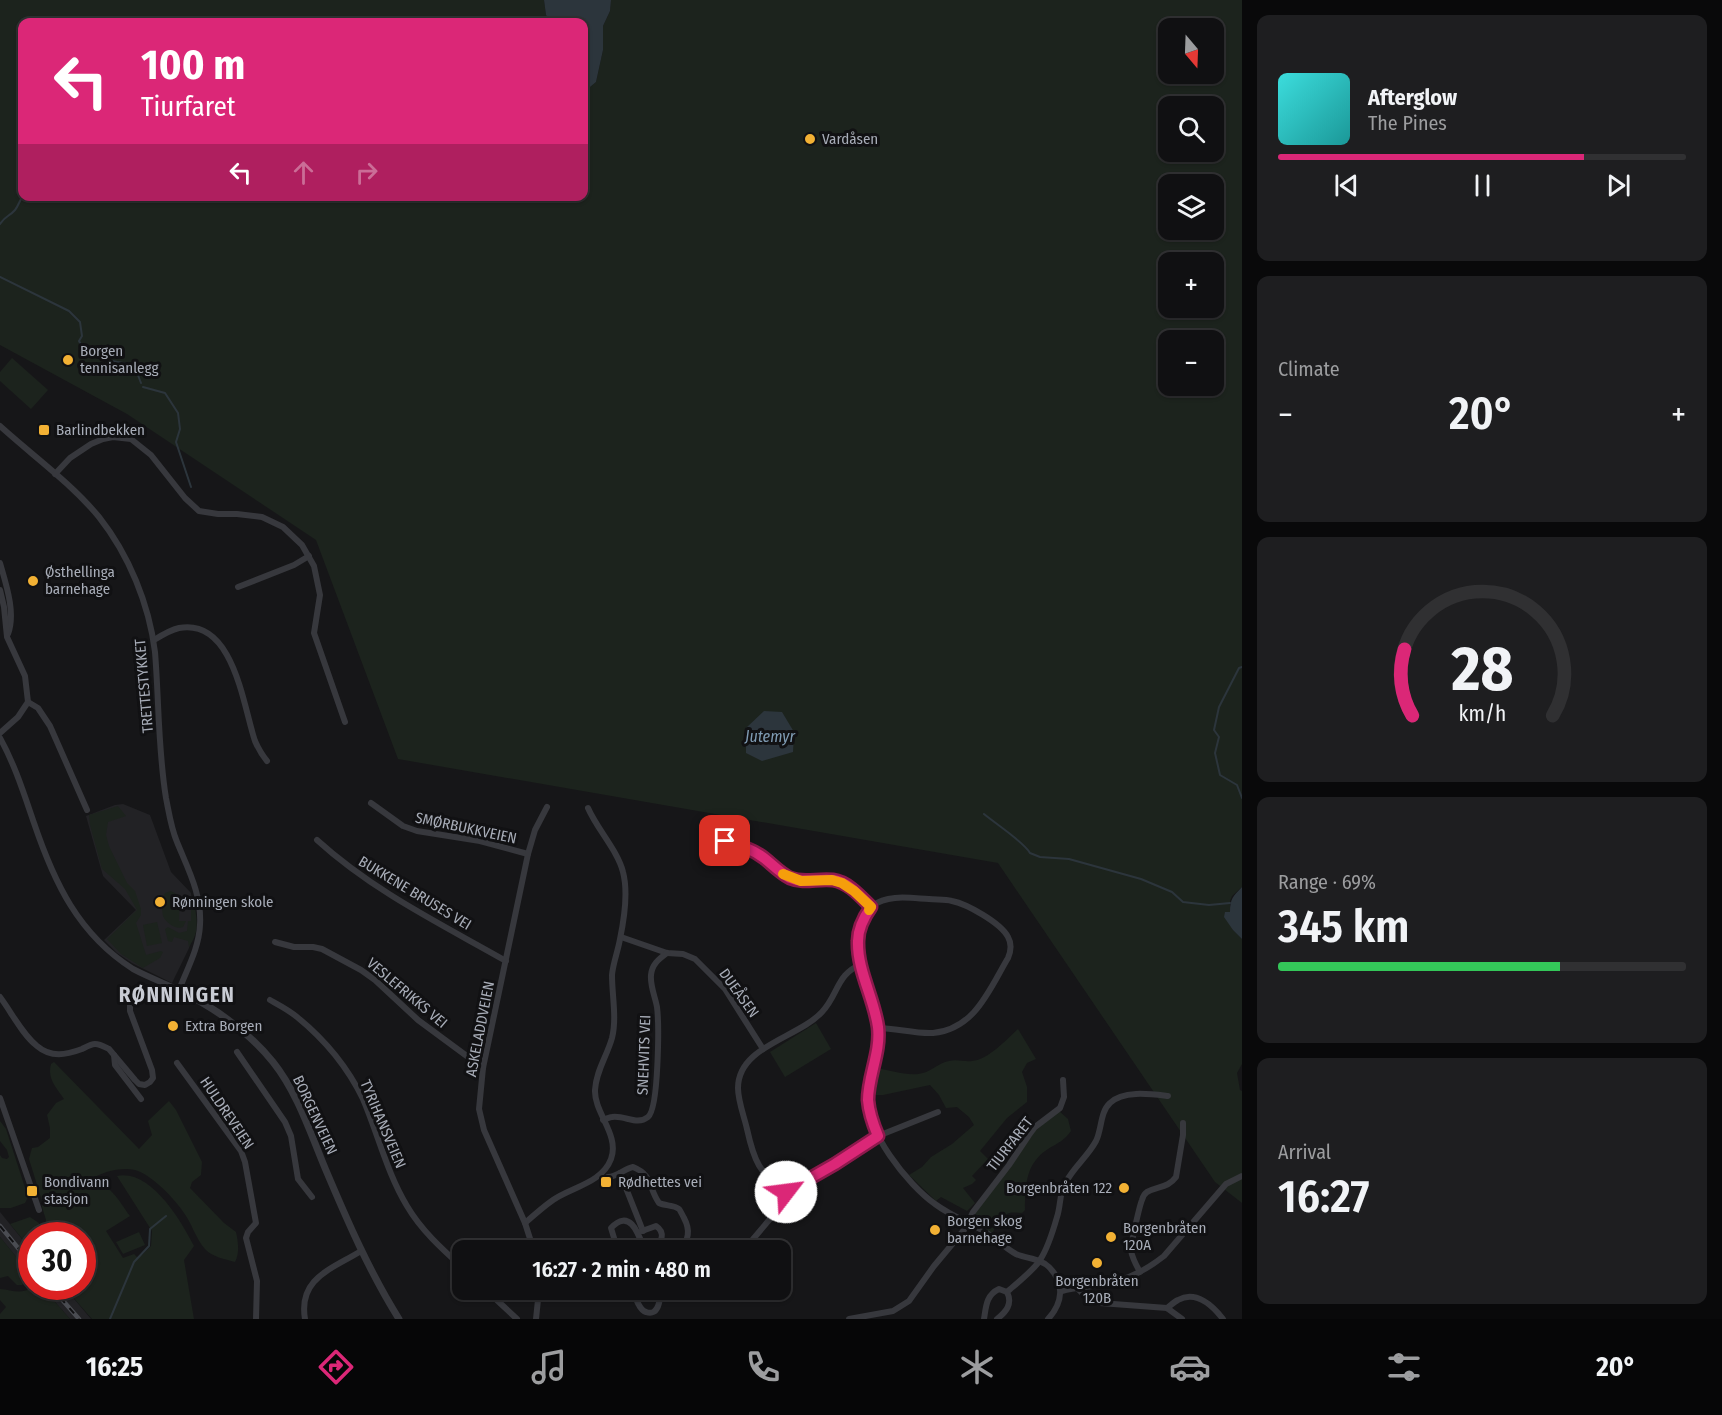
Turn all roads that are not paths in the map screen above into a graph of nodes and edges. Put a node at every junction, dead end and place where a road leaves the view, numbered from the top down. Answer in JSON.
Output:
{"nodes":[{"id":1,"x":0,"y":426,"type":"edge"},
{"id":2,"x":55,"y":474,"type":"junction"},
{"id":3,"x":309,"y":556,"type":"junction"},
{"id":4,"x":0,"y":563,"type":"edge"},
{"id":5,"x":238,"y":587,"type":"dead end"},
{"id":6,"x":0,"y":590,"type":"edge"},
{"id":7,"x":7,"y":637,"type":"junction"},
{"id":8,"x":154,"y":640,"type":"junction"},
{"id":9,"x":28,"y":702,"type":"junction"},
{"id":10,"x":345,"y":722,"type":"dead end"},
{"id":11,"x":0,"y":735,"type":"edge"},
{"id":12,"x":267,"y":762,"type":"dead end"},
{"id":13,"x":370,"y":803,"type":"dead end"},
{"id":14,"x":547,"y":807,"type":"dead end"},
{"id":15,"x":588,"y":808,"type":"dead end"},
{"id":16,"x":87,"y":810,"type":"dead end"},
{"id":17,"x":710,"y":838,"type":"dead end"},
{"id":18,"x":317,"y":840,"type":"dead end"},
{"id":19,"x":528,"y":854,"type":"junction"},
{"id":20,"x":871,"y":907,"type":"junction"},
{"id":21,"x":621,"y":938,"type":"junction"},
{"id":22,"x":275,"y":942,"type":"dead end"},
{"id":23,"x":667,"y":952,"type":"junction"},
{"id":24,"x":506,"y":961,"type":"junction"},
{"id":25,"x":861,"y":964,"type":"junction"},
{"id":26,"x":179,"y":990,"type":"junction"},
{"id":27,"x":0,"y":997,"type":"edge"},
{"id":28,"x":270,"y":1000,"type":"dead end"},
{"id":29,"x":130,"y":1002,"type":"dead end"},
{"id":30,"x":878,"y":1028,"type":"junction"},
{"id":31,"x":763,"y":1049,"type":"junction"},
{"id":32,"x":237,"y":1052,"type":"dead end"},
{"id":33,"x":114,"y":1054,"type":"junction"},
{"id":34,"x":177,"y":1063,"type":"dead end"},
{"id":35,"x":483,"y":1068,"type":"junction"},
{"id":36,"x":1063,"y":1080,"type":"dead end"},
{"id":37,"x":1168,"y":1096,"type":"dead end"},
{"id":38,"x":141,"y":1099,"type":"dead end"},
{"id":39,"x":1,"y":1103,"type":"edge"},
{"id":40,"x":938,"y":1112,"type":"dead end"},
{"id":41,"x":603,"y":1120,"type":"junction"},
{"id":42,"x":1183,"y":1123,"type":"dead end"},
{"id":43,"x":878,"y":1136,"type":"junction"},
{"id":44,"x":620,"y":1173,"type":"junction"},
{"id":45,"x":1242,"y":1176,"type":"edge"},
{"id":46,"x":608,"y":1177,"type":"dead end"},
{"id":47,"x":786,"y":1192,"type":"junction"},
{"id":48,"x":312,"y":1197,"type":"dead end"},
{"id":49,"x":39,"y":1210,"type":"dead end"},
{"id":50,"x":525,"y":1223,"type":"junction"},
{"id":51,"x":966,"y":1223,"type":"junction"},
{"id":52,"x":641,"y":1233,"type":"junction"},
{"id":53,"x":530,"y":1240,"type":"edge"},
{"id":54,"x":615,"y":1240,"type":"edge"},
{"id":55,"x":643,"y":1240,"type":"edge"},
{"id":56,"x":662,"y":1240,"type":"edge"},
{"id":57,"x":686,"y":1240,"type":"edge"},
{"id":58,"x":752,"y":1240,"type":"edge"},
{"id":59,"x":361,"y":1251,"type":"junction"},
{"id":60,"x":452,"y":1258,"type":"edge"},
{"id":61,"x":1040,"y":1260,"type":"junction"},
{"id":62,"x":1140,"y":1272,"type":"junction"},
{"id":63,"x":1077,"y":1288,"type":"junction"},
{"id":64,"x":1062,"y":1291,"type":"junction"},
{"id":65,"x":1007,"y":1293,"type":"junction"},
{"id":66,"x":497,"y":1300,"type":"edge"},
{"id":67,"x":538,"y":1300,"type":"edge"},
{"id":68,"x":638,"y":1300,"type":"edge"},
{"id":69,"x":660,"y":1300,"type":"edge"},
{"id":70,"x":1167,"y":1308,"type":"junction"},
{"id":71,"x":256,"y":1319,"type":"edge"},
{"id":72,"x":305,"y":1319,"type":"edge"},
{"id":73,"x":399,"y":1319,"type":"edge"},
{"id":74,"x":517,"y":1319,"type":"edge"},
{"id":75,"x":536,"y":1319,"type":"edge"},
{"id":76,"x":849,"y":1319,"type":"edge"},
{"id":77,"x":984,"y":1319,"type":"edge"},
{"id":78,"x":997,"y":1319,"type":"edge"},
{"id":79,"x":1048,"y":1319,"type":"edge"},
{"id":80,"x":1182,"y":1319,"type":"edge"},
{"id":81,"x":1223,"y":1319,"type":"edge"}],
"edges":[{"from":1,"to":2,"type":"street","name":"TRETTESTYKKET"},
{"from":2,"to":3,"type":"street"},
{"from":2,"to":8,"type":"street","name":"TRETTESTYKKET"},
{"from":3,"to":5,"type":"street"},
{"from":3,"to":10,"type":"street"},
{"from":4,"to":7,"type":"street"},
{"from":6,"to":7,"type":"street"},
{"from":7,"to":9,"type":"street"},
{"from":8,"to":12,"type":"street"},
{"from":8,"to":26,"type":"street","name":"TRETTESTYKKET"},
{"from":9,"to":11,"type":"street"},
{"from":9,"to":16,"type":"street"},
{"from":11,"to":26,"type":"street","name":"BORGENVEIEN"},
{"from":13,"to":19,"type":"street","name":"SMØRBUKKVEIEN"},
{"from":14,"to":19,"type":"street","name":"ASKELADDVEIEN"},
{"from":15,"to":21,"type":"street"},
{"from":17,"to":20,"type":"street"},
{"from":18,"to":24,"type":"street","name":"BUKKENE BRUSES VEI"},
{"from":19,"to":24,"type":"street","name":"ASKELADDVEIEN"},
{"from":20,"to":25,"type":"street"},
{"from":20,"to":30,"type":"street"},
{"from":21,"to":23,"type":"street","name":"DUEÅSEN"},
{"from":21,"to":41,"type":"street"},
{"from":22,"to":35,"type":"street","name":"VESLEFRIKKS VEI"},
{"from":23,"to":31,"type":"street","name":"DUEÅSEN"},
{"from":23,"to":41,"type":"street","name":"SNEHVITS VEI"},
{"from":24,"to":35,"type":"street","name":"ASKELADDVEIEN"},
{"from":25,"to":30,"type":"street"},
{"from":25,"to":31,"type":"street"},
{"from":26,"to":59,"type":"street","name":"BORGENVEIEN"},
{"from":27,"to":33,"type":"street"},
{"from":28,"to":60,"type":"street","name":"TYRIHANSVEIEN"},
{"from":29,"to":33,"type":"street"},
{"from":30,"to":43,"type":"street"},
{"from":31,"to":47,"type":"street"},
{"from":32,"to":48,"type":"street"},
{"from":33,"to":38,"type":"street"},
{"from":34,"to":71,"type":"street","name":"HULDREVEIEN"},
{"from":35,"to":50,"type":"street","name":"ASKELADDVEIEN"},
{"from":36,"to":51,"type":"street","name":"TIURFARET"},
{"from":37,"to":61,"type":"street"},
{"from":39,"to":49,"type":"street"},
{"from":40,"to":43,"type":"street"},
{"from":41,"to":50,"type":"street"},
{"from":42,"to":62,"type":"street"},
{"from":43,"to":47,"type":"street"},
{"from":43,"to":51,"type":"street"},
{"from":44,"to":46,"type":"street"},
{"from":44,"to":52,"type":"street"},
{"from":44,"to":57,"type":"street"},
{"from":45,"to":62,"type":"street"},
{"from":47,"to":58,"type":"street"},
{"from":50,"to":53,"type":"street","name":"ASKELADDVEIEN"},
{"from":51,"to":61,"type":"street"},
{"from":51,"to":76,"type":"street","name":"TIURFARET"},
{"from":52,"to":54,"type":"street"},
{"from":52,"to":55,"type":"street"},
{"from":52,"to":56,"type":"street"},
{"from":59,"to":72,"type":"street"},
{"from":59,"to":73,"type":"street","name":"BORGENVEIEN"},
{"from":61,"to":64,"type":"street"},
{"from":61,"to":65,"type":"street"},
{"from":62,"to":63,"type":"street"},
{"from":63,"to":64,"type":"street"},
{"from":63,"to":70,"type":"street"},
{"from":64,"to":79,"type":"street"},
{"from":65,"to":77,"type":"street"},
{"from":65,"to":78,"type":"street"},
{"from":66,"to":74,"type":"street"},
{"from":67,"to":75,"type":"street"},
{"from":68,"to":69,"type":"street"},
{"from":70,"to":80,"type":"street"},
{"from":70,"to":81,"type":"street"}]}
